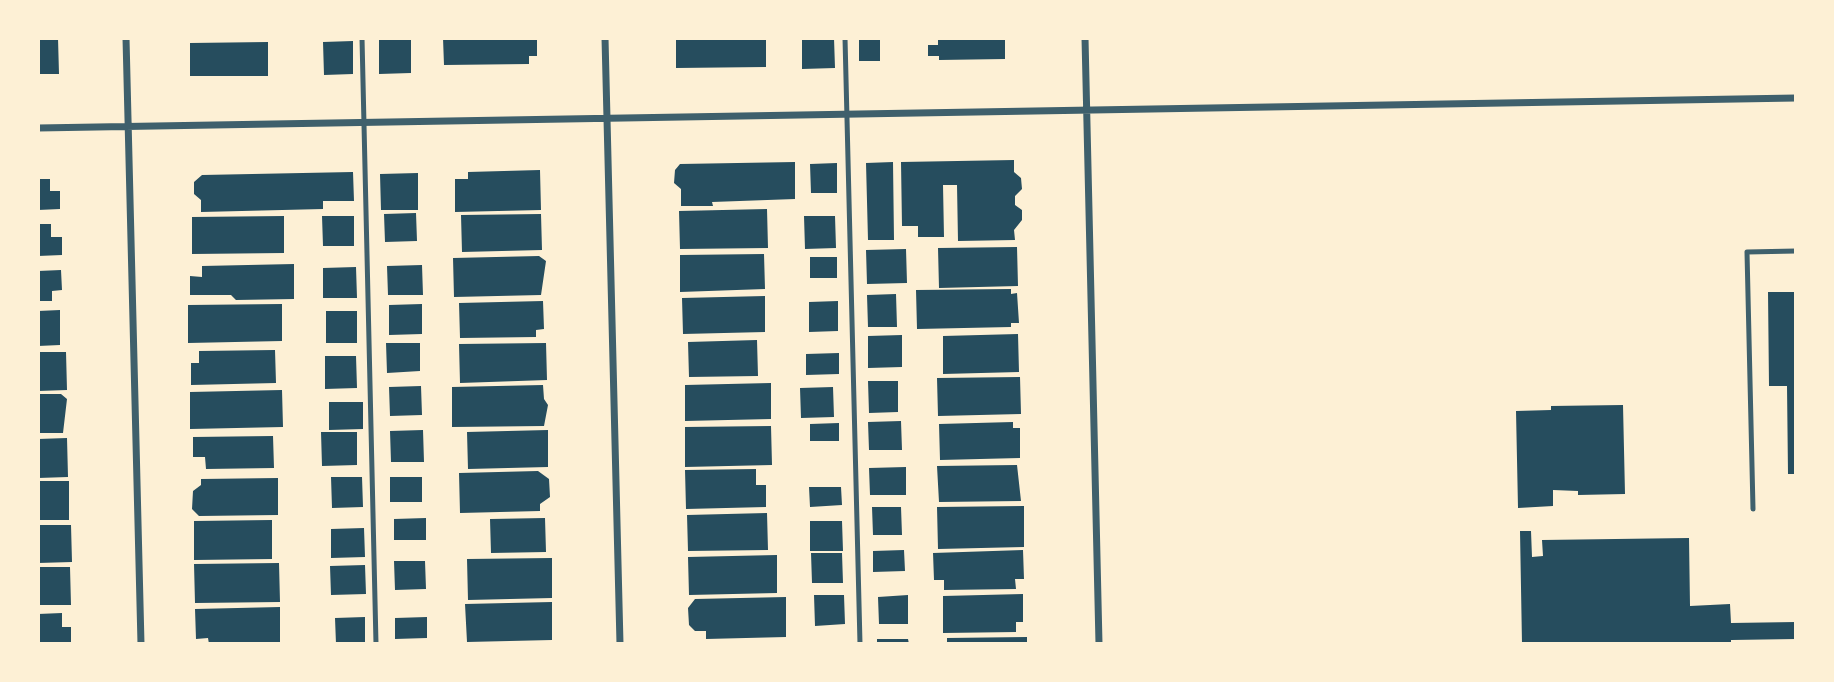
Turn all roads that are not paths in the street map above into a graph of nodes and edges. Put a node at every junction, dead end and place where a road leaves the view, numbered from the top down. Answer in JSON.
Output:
{"nodes":[{"id":1,"x":126,"y":38,"type":"edge"},
{"id":2,"x":362,"y":38,"type":"edge"},
{"id":3,"x":605,"y":38,"type":"edge"},
{"id":4,"x":845,"y":38,"type":"edge"},
{"id":5,"x":1085,"y":38,"type":"edge"},
{"id":6,"x":1796,"y":98,"type":"edge"},
{"id":7,"x":1087,"y":111,"type":"junction"},
{"id":8,"x":847,"y":115,"type":"junction"},
{"id":9,"x":607,"y":118,"type":"junction"},
{"id":10,"x":364,"y":123,"type":"junction"},
{"id":11,"x":128,"y":127,"type":"junction"},
{"id":12,"x":38,"y":128,"type":"edge"},
{"id":13,"x":1796,"y":251,"type":"edge"},
{"id":14,"x":1753,"y":509,"type":"dead end"},
{"id":15,"x":141,"y":643,"type":"edge"},
{"id":16,"x":376,"y":643,"type":"edge"},
{"id":17,"x":620,"y":643,"type":"edge"},
{"id":18,"x":860,"y":643,"type":"edge"},
{"id":19,"x":1099,"y":643,"type":"edge"}],
"edges":[{"from":1,"to":11,"type":"street"},
{"from":2,"to":10,"type":"lane"},
{"from":3,"to":9,"type":"street"},
{"from":4,"to":8,"type":"lane"},
{"from":5,"to":7,"type":"street"},
{"from":6,"to":7,"type":"street"},
{"from":7,"to":8,"type":"street"},
{"from":7,"to":19,"type":"street"},
{"from":8,"to":9,"type":"street"},
{"from":8,"to":18,"type":"lane"},
{"from":9,"to":10,"type":"street"},
{"from":9,"to":17,"type":"street"},
{"from":10,"to":11,"type":"street"},
{"from":10,"to":16,"type":"lane"},
{"from":11,"to":12,"type":"street"},
{"from":11,"to":15,"type":"street"},
{"from":13,"to":14,"type":"lane"}]}
